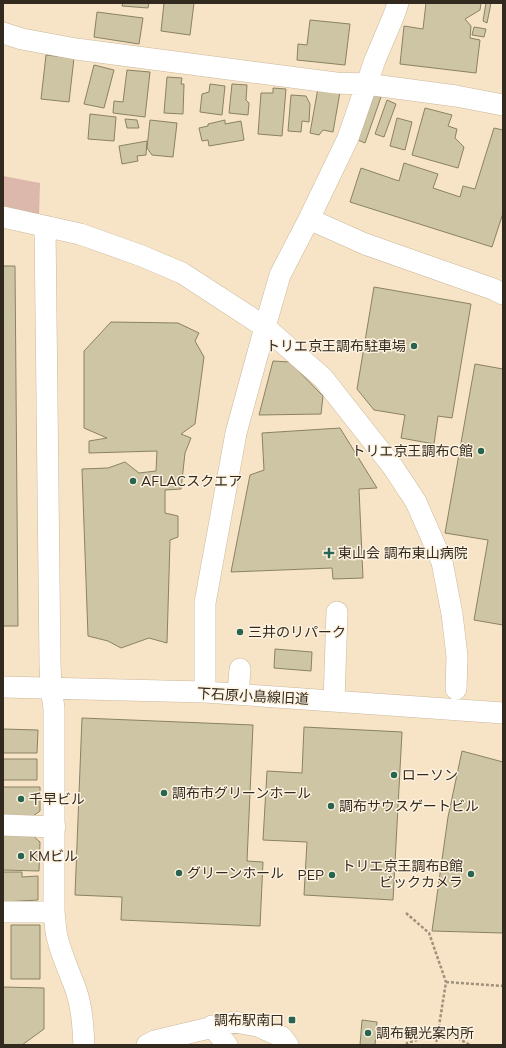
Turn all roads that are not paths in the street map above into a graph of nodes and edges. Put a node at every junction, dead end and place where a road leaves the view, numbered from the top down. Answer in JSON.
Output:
{"nodes":[{"id":1,"x":398,"y":3,"type":"edge"},
{"id":2,"x":3,"y":33,"type":"edge"},
{"id":3,"x":366,"y":84,"type":"junction"},
{"id":4,"x":503,"y":105,"type":"edge"},
{"id":5,"x":3,"y":217,"type":"edge"},
{"id":6,"x":309,"y":219,"type":"junction"},
{"id":7,"x":45,"y":226,"type":"junction"},
{"id":8,"x":503,"y":294,"type":"edge"},
{"id":9,"x":265,"y":327,"type":"junction"},
{"id":10,"x":337,"y":612,"type":"dead end"},
{"id":11,"x":240,"y":669,"type":"dead end"},
{"id":12,"x":3,"y":688,"type":"edge"},
{"id":13,"x":51,"y":688,"type":"junction"},
{"id":14,"x":456,"y":690,"type":"dead end"},
{"id":15,"x":205,"y":692,"type":"junction"},
{"id":16,"x":238,"y":694,"type":"junction"},
{"id":17,"x":334,"y":701,"type":"junction"},
{"id":18,"x":503,"y":712,"type":"edge"},
{"id":19,"x":3,"y":825,"type":"edge"},
{"id":20,"x":55,"y":827,"type":"junction"},
{"id":21,"x":3,"y":912,"type":"edge"},
{"id":22,"x":54,"y":912,"type":"junction"},
{"id":23,"x":212,"y":1026,"type":"junction"},
{"id":24,"x":176,"y":1040,"type":"edge"},
{"id":25,"x":84,"y":1045,"type":"edge"},
{"id":26,"x":146,"y":1045,"type":"edge"},
{"id":27,"x":228,"y":1045,"type":"edge"},
{"id":28,"x":288,"y":1045,"type":"edge"}],
"edges":[{"from":1,"to":3,"type":"street"},
{"from":2,"to":3,"type":"street"},
{"from":3,"to":4,"type":"street"},
{"from":3,"to":6,"type":"street"},
{"from":5,"to":7,"type":"street"},
{"from":6,"to":8,"type":"street"},
{"from":6,"to":9,"type":"street"},
{"from":7,"to":9,"type":"street"},
{"from":7,"to":13,"type":"street"},
{"from":9,"to":14,"type":"street"},
{"from":9,"to":15,"type":"street"},
{"from":10,"to":17,"type":"street"},
{"from":11,"to":16,"type":"street"},
{"from":12,"to":13,"type":"street","name":"下石原小島線旧道"},
{"from":13,"to":15,"type":"street","name":"下石原小島線旧道"},
{"from":13,"to":20,"type":"street"},
{"from":15,"to":16,"type":"street","name":"下石原小島線旧道"},
{"from":16,"to":17,"type":"street","name":"下石原小島線旧道"},
{"from":17,"to":18,"type":"street","name":"下石原小島線旧道"},
{"from":19,"to":20,"type":"street"},
{"from":20,"to":22,"type":"street"},
{"from":21,"to":22,"type":"street"},
{"from":22,"to":25,"type":"street"},
{"from":23,"to":24,"type":"street"},
{"from":23,"to":27,"type":"street"},
{"from":23,"to":28,"type":"street"},
{"from":24,"to":26,"type":"street"}]}
